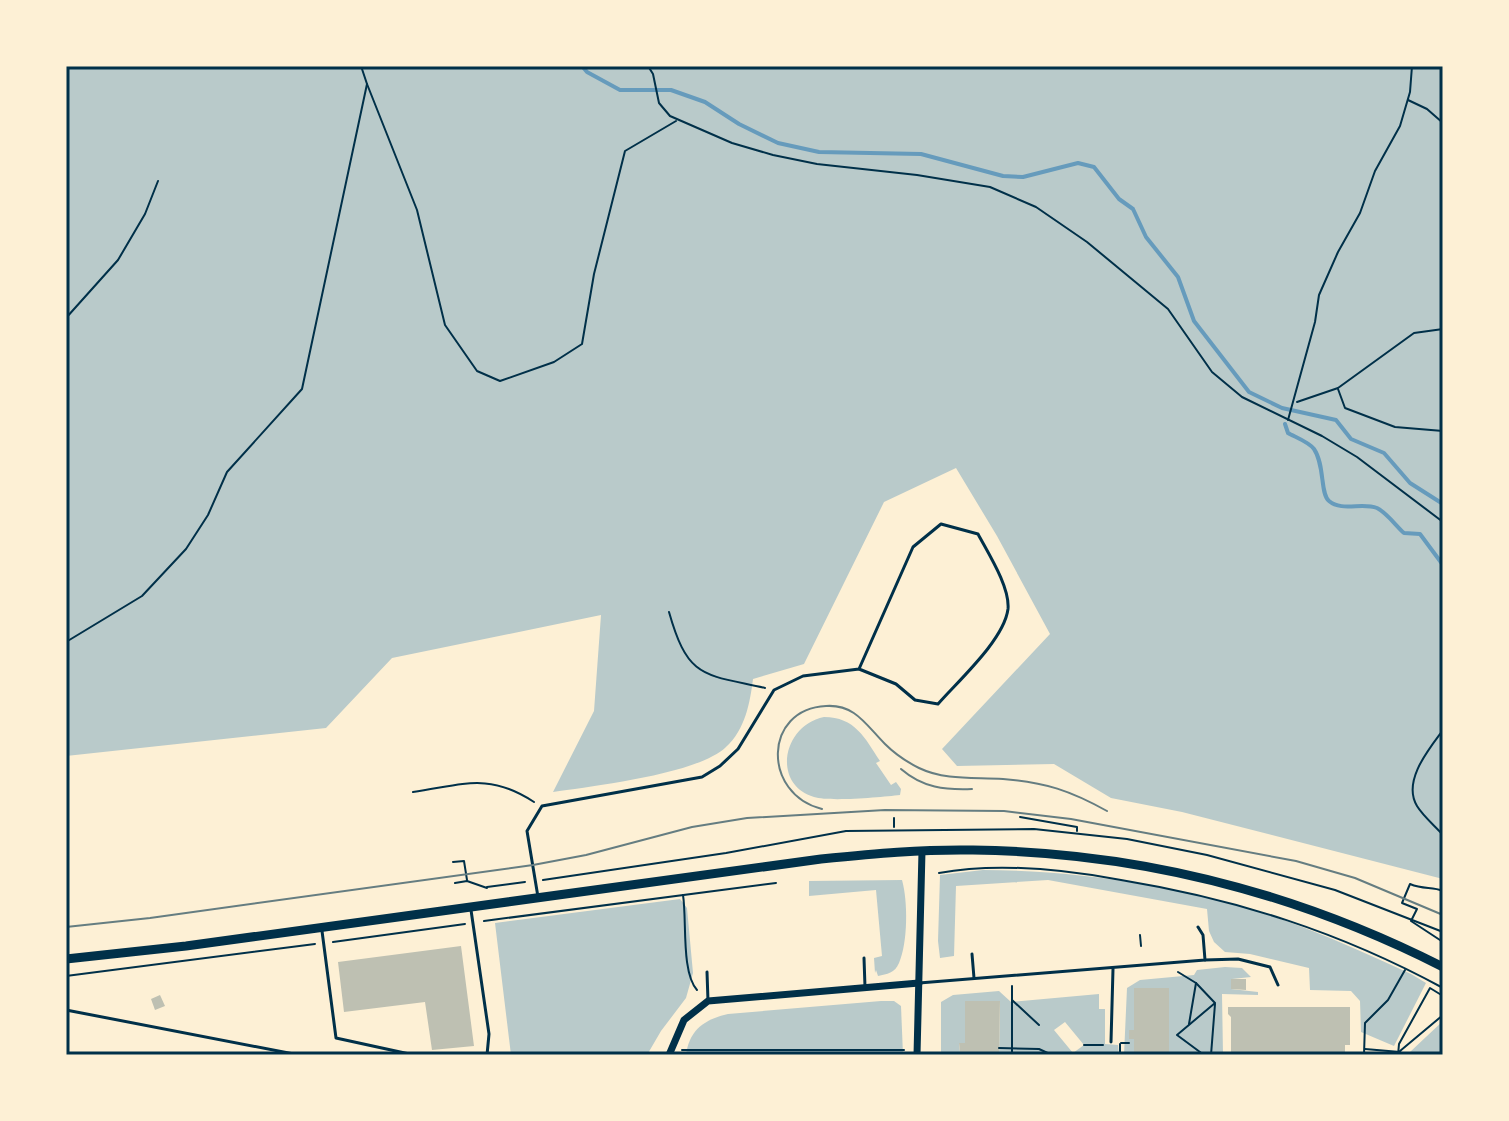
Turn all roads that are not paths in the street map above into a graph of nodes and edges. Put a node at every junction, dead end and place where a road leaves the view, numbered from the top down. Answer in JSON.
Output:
{"nodes":[{"id":1,"x":859,"y":669,"type":"junction"},
{"id":2,"x":922,"y":851,"type":"junction"},
{"id":3,"x":538,"y":897,"type":"junction"},
{"id":4,"x":471,"y":906,"type":"junction"},
{"id":5,"x":321,"y":927,"type":"junction"},
{"id":6,"x":1198,"y":927,"type":"dead end"},
{"id":7,"x":972,"y":954,"type":"dead end"},
{"id":8,"x":864,"y":958,"type":"dead end"},
{"id":9,"x":66,"y":959,"type":"edge"},
{"id":10,"x":1205,"y":960,"type":"junction"},
{"id":11,"x":1443,"y":967,"type":"edge"},
{"id":12,"x":1113,"y":969,"type":"junction"},
{"id":13,"x":707,"y":972,"type":"dead end"},
{"id":14,"x":974,"y":978,"type":"junction"},
{"id":15,"x":919,"y":983,"type":"junction"},
{"id":16,"x":1278,"y":985,"type":"dead end"},
{"id":17,"x":865,"y":989,"type":"junction"},
{"id":18,"x":708,"y":999,"type":"junction"},
{"id":19,"x":66,"y":1010,"type":"edge"},
{"id":20,"x":1111,"y":1042,"type":"road end"},
{"id":21,"x":288,"y":1054,"type":"edge"},
{"id":22,"x":299,"y":1055,"type":"edge"},
{"id":23,"x":414,"y":1055,"type":"edge"},
{"id":24,"x":487,"y":1055,"type":"edge"},
{"id":25,"x":669,"y":1055,"type":"edge"},
{"id":26,"x":917,"y":1055,"type":"edge"}],
"edges":[{"from":1,"to":1,"type":"lane"},
{"from":1,"to":3,"type":"lane"},
{"from":2,"to":3,"type":"main road"},
{"from":2,"to":11,"type":"main road"},
{"from":2,"to":15,"type":"street"},
{"from":3,"to":4,"type":"main road"},
{"from":4,"to":5,"type":"main road"},
{"from":4,"to":24,"type":"lane"},
{"from":5,"to":9,"type":"main road"},
{"from":5,"to":23,"type":"lane"},
{"from":6,"to":10,"type":"lane"},
{"from":7,"to":14,"type":"lane"},
{"from":8,"to":17,"type":"lane"},
{"from":10,"to":12,"type":"lane"},
{"from":10,"to":16,"type":"lane"},
{"from":12,"to":14,"type":"lane"},
{"from":12,"to":20,"type":"lane"},
{"from":13,"to":18,"type":"lane"},
{"from":14,"to":15,"type":"lane"},
{"from":15,"to":17,"type":"street"},
{"from":15,"to":26,"type":"street"},
{"from":17,"to":18,"type":"street"},
{"from":18,"to":25,"type":"street"},
{"from":19,"to":21,"type":"lane"},
{"from":21,"to":22,"type":"lane"}]}
